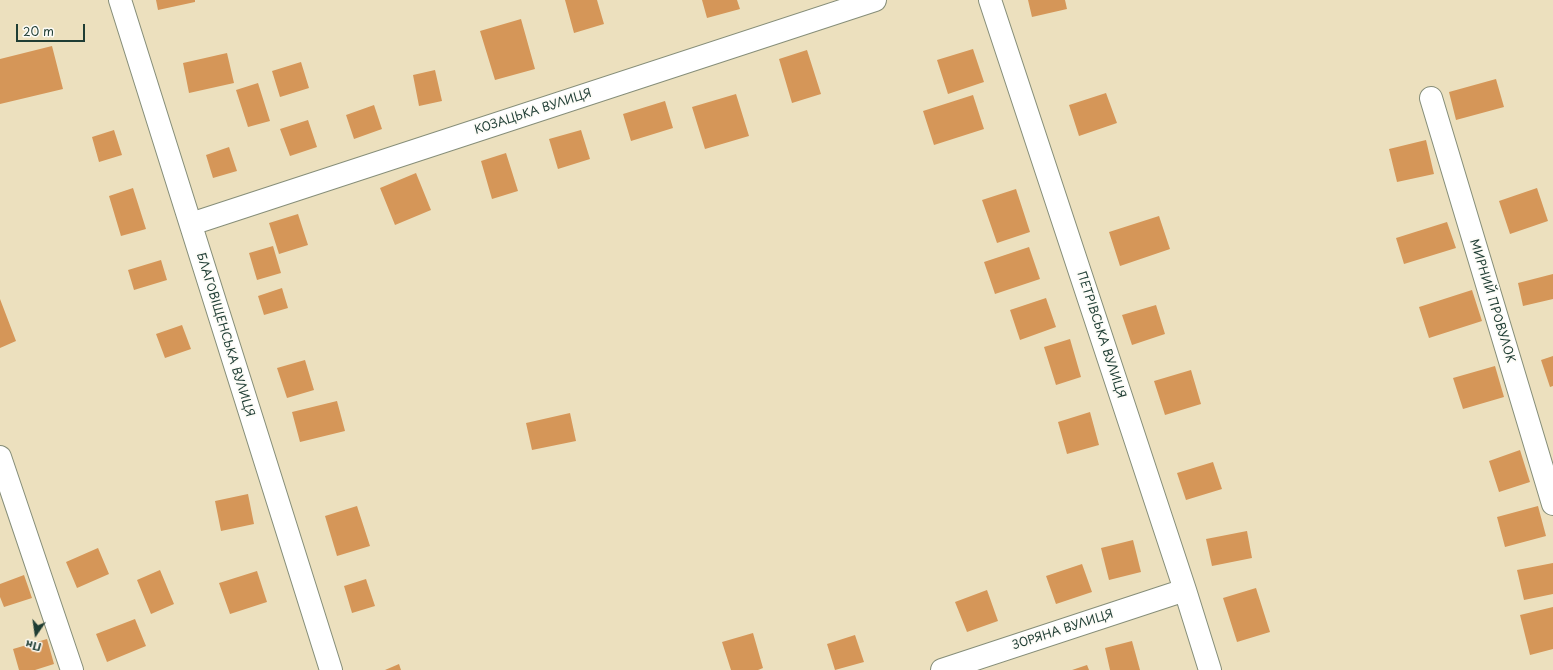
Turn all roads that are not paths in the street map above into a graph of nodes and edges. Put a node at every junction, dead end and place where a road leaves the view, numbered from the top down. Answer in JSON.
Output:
{"nodes":[{"id":1,"x":120,"y":0,"type":"edge"},
{"id":2,"x":874,"y":0,"type":"edge"},
{"id":3,"x":990,"y":0,"type":"edge"},
{"id":4,"x":1431,"y":98,"type":"dead end"},
{"id":5,"x":190,"y":224,"type":"junction"},
{"id":6,"x":0,"y":457,"type":"edge"},
{"id":7,"x":1553,"y":504,"type":"edge"},
{"id":8,"x":1185,"y":590,"type":"junction"},
{"id":9,"x":72,"y":670,"type":"edge"},
{"id":10,"x":331,"y":670,"type":"edge"},
{"id":11,"x":942,"y":670,"type":"edge"},
{"id":12,"x":1210,"y":670,"type":"edge"}],
"edges":[{"from":1,"to":5,"type":"street","name":"БЛАГОВІЩЕНСЬКА ВУЛИЦЯ"},
{"from":2,"to":5,"type":"street","name":"КОЗАЦЬКА ВУЛИЦЯ"},
{"from":3,"to":8,"type":"street","name":"ПЕТРІВСЬКА ВУЛИЦЯ"},
{"from":4,"to":7,"type":"street","name":"МИРНИЙ ПРОВУЛОК"},
{"from":5,"to":10,"type":"street","name":"БЛАГОВІЩЕНСЬКА ВУЛИЦЯ"},
{"from":6,"to":9,"type":"street"},
{"from":8,"to":11,"type":"street","name":"ЗОРЯНА ВУЛИЦЯ"},
{"from":8,"to":12,"type":"street","name":"ПЕТРІВСЬКА ВУЛИЦЯ"}]}
